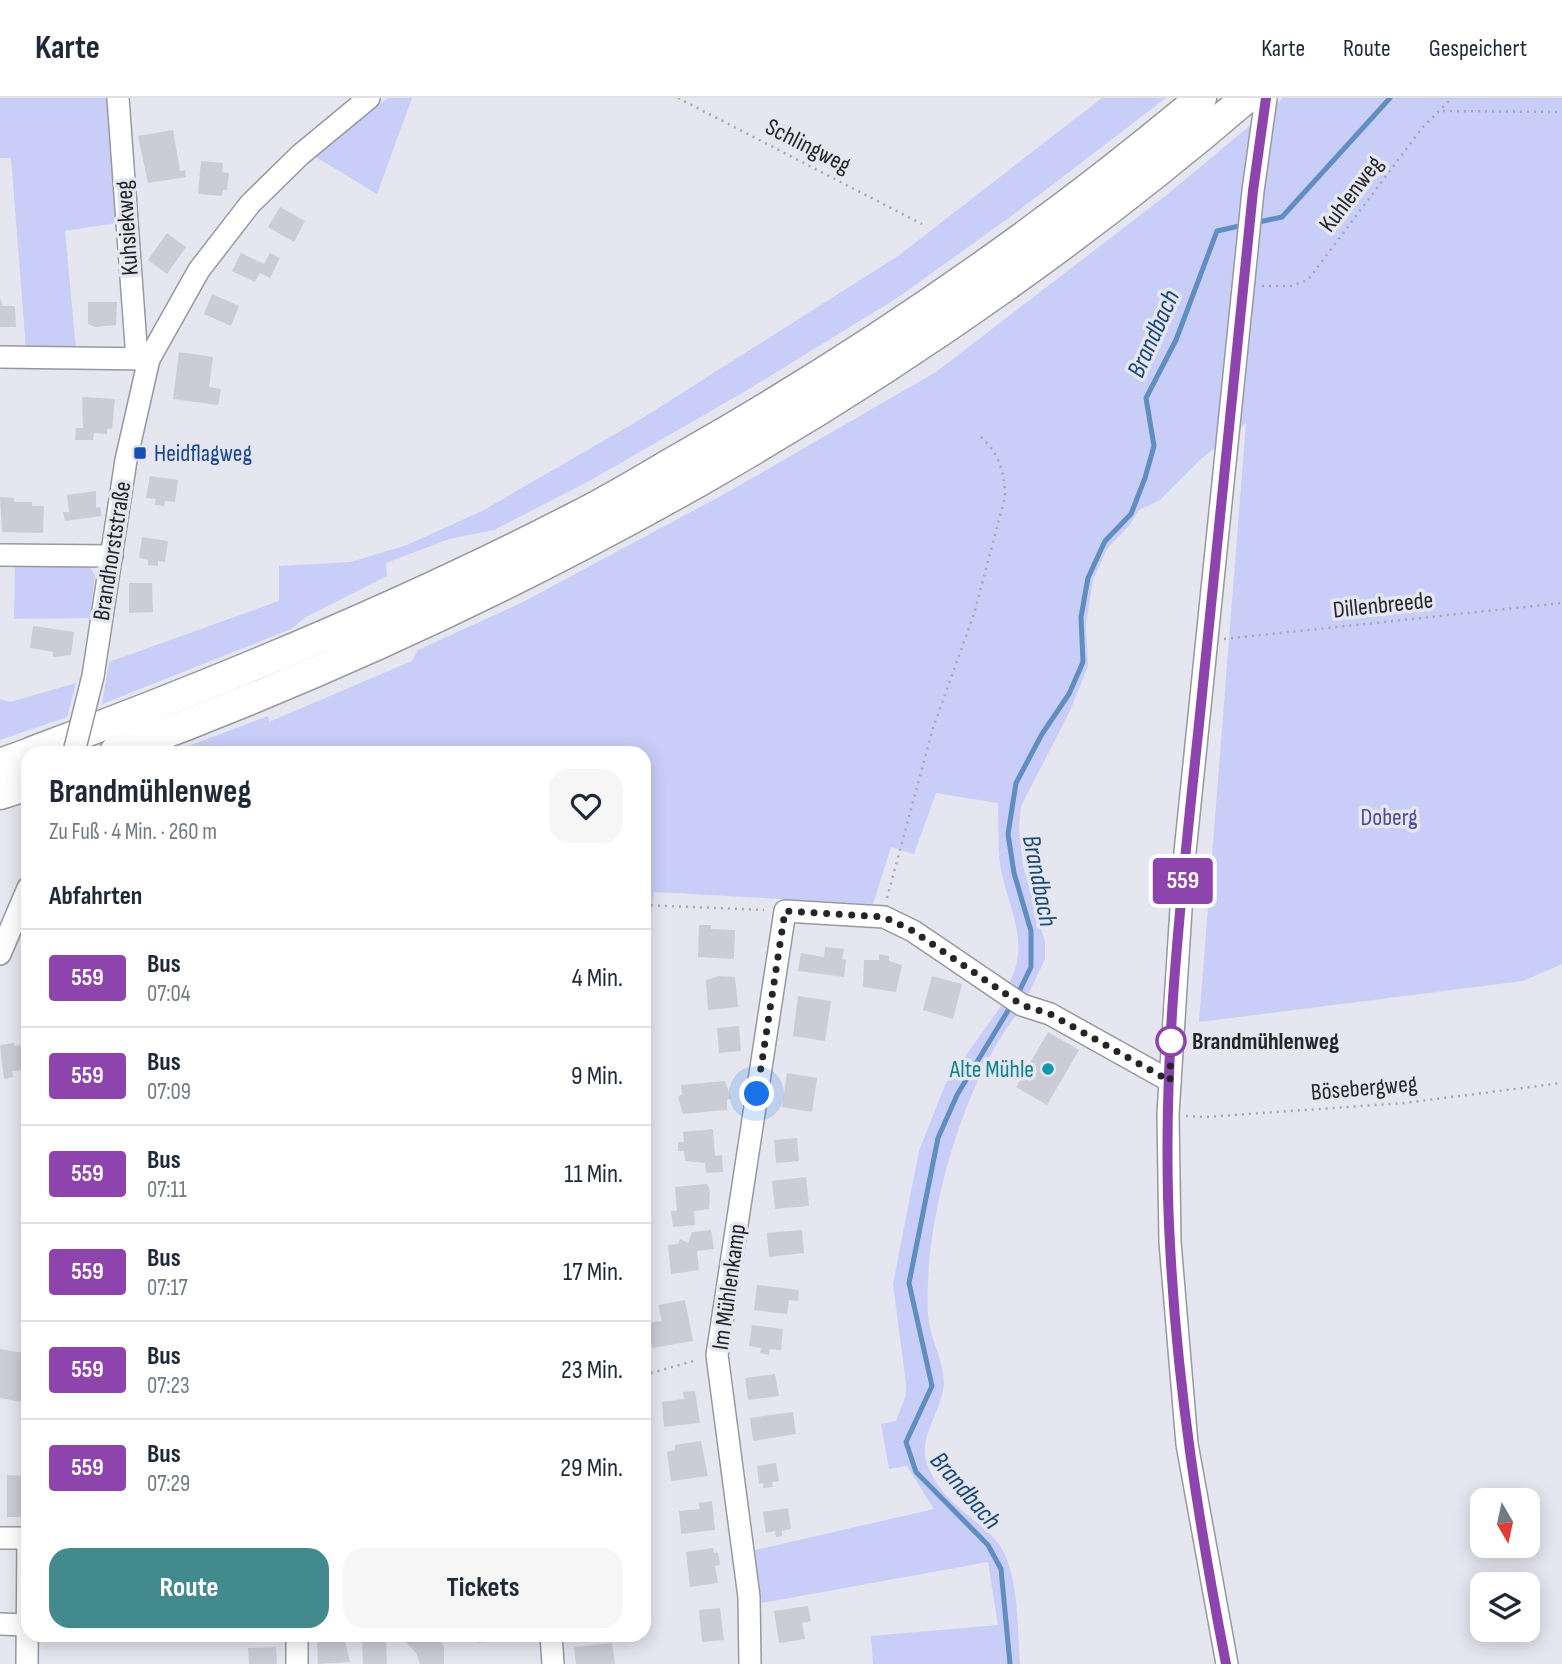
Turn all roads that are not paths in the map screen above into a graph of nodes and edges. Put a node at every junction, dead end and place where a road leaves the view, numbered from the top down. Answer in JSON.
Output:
{"nodes":[{"id":1,"x":118,"y":98,"type":"edge"},
{"id":2,"x":369,"y":98,"type":"edge"},
{"id":3,"x":1246,"y":98,"type":"edge"},
{"id":4,"x":1266,"y":98,"type":"edge"},
{"id":5,"x":1192,"y":106,"type":"edge"},
{"id":6,"x":0,"y":357,"type":"edge"},
{"id":7,"x":143,"y":359,"type":"junction"},
{"id":8,"x":0,"y":555,"type":"edge"},
{"id":9,"x":112,"y":556,"type":"junction"},
{"id":10,"x":49,"y":746,"type":"edge"},
{"id":11,"x":76,"y":746,"type":"edge"},
{"id":12,"x":129,"y":746,"type":"edge"},
{"id":13,"x":21,"y":756,"type":"edge"},
{"id":14,"x":0,"y":764,"type":"edge"},
{"id":15,"x":21,"y":787,"type":"edge"},
{"id":16,"x":0,"y":794,"type":"edge"},
{"id":17,"x":21,"y":904,"type":"edge"},
{"id":18,"x":0,"y":954,"type":"edge"},
{"id":19,"x":1170,"y":1081,"type":"junction"},
{"id":20,"x":0,"y":1538,"type":"edge"},
{"id":21,"x":21,"y":1538,"type":"edge"},
{"id":22,"x":0,"y":1625,"type":"edge"},
{"id":23,"x":21,"y":1625,"type":"edge"},
{"id":24,"x":27,"y":1642,"type":"edge"},
{"id":25,"x":296,"y":1642,"type":"edge"},
{"id":26,"x":552,"y":1642,"type":"edge"},
{"id":27,"x":27,"y":1664,"type":"edge"},
{"id":28,"x":297,"y":1664,"type":"edge"},
{"id":29,"x":553,"y":1664,"type":"edge"},
{"id":30,"x":750,"y":1664,"type":"edge"},
{"id":31,"x":1227,"y":1664,"type":"edge"}],
"edges":[{"from":1,"to":7,"type":"street","name":"Kuhsiekweg"},
{"from":2,"to":7,"type":"street","name":"Brandhorststraße"},
{"from":3,"to":12,"type":"highway"},
{"from":4,"to":19,"type":"street"},
{"from":5,"to":10,"type":"highway"},
{"from":6,"to":7,"type":"street"},
{"from":7,"to":9,"type":"street","name":"Brandhorststraße"},
{"from":8,"to":9,"type":"street"},
{"from":9,"to":11,"type":"street","name":"Brandhorststraße","bridge":true},
{"from":13,"to":14,"type":"highway"},
{"from":15,"to":16,"type":"highway"},
{"from":17,"to":18,"type":"street"},
{"from":19,"to":30,"type":"street","name":"Im Mühlenkamp"},
{"from":19,"to":31,"type":"street"},
{"from":20,"to":21,"type":"street"},
{"from":22,"to":23,"type":"street"},
{"from":24,"to":27,"type":"street"},
{"from":25,"to":28,"type":"street"},
{"from":26,"to":29,"type":"street"}]}
